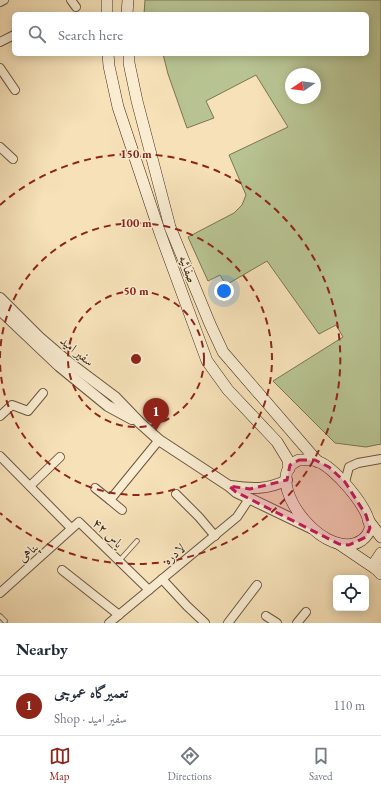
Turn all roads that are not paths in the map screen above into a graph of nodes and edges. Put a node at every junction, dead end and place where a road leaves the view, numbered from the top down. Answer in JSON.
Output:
{"nodes":[{"id":1,"x":4,"y":0,"type":"edge"},
{"id":2,"x":71,"y":0,"type":"edge"},
{"id":3,"x":107,"y":0,"type":"edge"},
{"id":4,"x":128,"y":0,"type":"edge"},
{"id":5,"x":0,"y":2,"type":"edge"},
{"id":6,"x":76,"y":7,"type":"dead end"},
{"id":7,"x":107,"y":12,"type":"edge"},
{"id":8,"x":128,"y":12,"type":"edge"},
{"id":9,"x":12,"y":36,"type":"edge"},
{"id":10,"x":0,"y":42,"type":"edge"},
{"id":11,"x":108,"y":56,"type":"edge"},
{"id":12,"x":129,"y":56,"type":"edge"},
{"id":13,"x":0,"y":68,"type":"edge"},
{"id":14,"x":15,"y":90,"type":"dead end"},
{"id":15,"x":0,"y":147,"type":"edge"},
{"id":16,"x":13,"y":159,"type":"dead end"},
{"id":17,"x":0,"y":298,"type":"edge"},
{"id":18,"x":0,"y":310,"type":"edge"},
{"id":19,"x":43,"y":392,"type":"dead end"},
{"id":20,"x":0,"y":416,"type":"edge"},
{"id":21,"x":140,"y":423,"type":"junction"},
{"id":22,"x":159,"y":440,"type":"junction"},
{"id":23,"x":60,"y":457,"type":"dead end"},
{"id":24,"x":1,"y":459,"type":"edge"},
{"id":25,"x":381,"y":459,"type":"edge"},
{"id":26,"x":318,"y":462,"type":"junction"},
{"id":27,"x":289,"y":469,"type":"junction"},
{"id":28,"x":287,"y":480,"type":"junction"},
{"id":29,"x":344,"y":482,"type":"junction"},
{"id":30,"x":30,"y":486,"type":"junction"},
{"id":31,"x":229,"y":486,"type":"junction"},
{"id":32,"x":95,"y":488,"type":"dead end"},
{"id":33,"x":176,"y":494,"type":"dead end"},
{"id":34,"x":249,"y":499,"type":"junction"},
{"id":35,"x":110,"y":500,"type":"junction"},
{"id":36,"x":122,"y":510,"type":"dead end"},
{"id":37,"x":367,"y":520,"type":"junction"},
{"id":38,"x":71,"y":528,"type":"junction"},
{"id":39,"x":312,"y":529,"type":"junction"},
{"id":40,"x":215,"y":536,"type":"junction"},
{"id":41,"x":381,"y":537,"type":"edge"},
{"id":42,"x":137,"y":541,"type":"dead end"},
{"id":43,"x":339,"y":544,"type":"junction"},
{"id":44,"x":381,"y":553,"type":"edge"},
{"id":45,"x":120,"y":561,"type":"junction"},
{"id":46,"x":62,"y":570,"type":"dead end"},
{"id":47,"x":378,"y":571,"type":"edge"},
{"id":48,"x":162,"y":579,"type":"junction"},
{"id":49,"x":257,"y":585,"type":"dead end"},
{"id":50,"x":2,"y":588,"type":"edge"},
{"id":51,"x":149,"y":590,"type":"junction"},
{"id":52,"x":306,"y":612,"type":"dead end"},
{"id":53,"x":119,"y":615,"type":"junction"},
{"id":54,"x":0,"y":616,"type":"edge"},
{"id":55,"x":266,"y":616,"type":"dead end"},
{"id":56,"x":5,"y":621,"type":"dead end"},
{"id":57,"x":109,"y":623,"type":"edge"},
{"id":58,"x":205,"y":623,"type":"edge"},
{"id":59,"x":228,"y":623,"type":"edge"},
{"id":60,"x":277,"y":623,"type":"edge"},
{"id":61,"x":297,"y":623,"type":"edge"}],
"edges":[{"from":1,"to":5,"type":"street"},
{"from":2,"to":6,"type":"street"},
{"from":3,"to":7,"type":"main road"},
{"from":4,"to":8,"type":"main road"},
{"from":9,"to":10,"type":"street"},
{"from":11,"to":27,"type":"main road","name":"صفائیه"},
{"from":12,"to":26,"type":"main road","name":"صفائیه"},
{"from":13,"to":14,"type":"street"},
{"from":15,"to":16,"type":"street"},
{"from":17,"to":21,"type":"street","name":"سفیر امید"},
{"from":18,"to":21,"type":"street","name":"سفیر امید"},
{"from":19,"to":20,"type":"street"},
{"from":21,"to":22,"type":"street","name":"سفیر امید"},
{"from":22,"to":31,"type":"street","name":"سفیر امید"},
{"from":22,"to":35,"type":"street"},
{"from":23,"to":30,"type":"street"},
{"from":24,"to":30,"type":"street","name":"یاس ۴۲"},
{"from":25,"to":29,"type":"street"},
{"from":26,"to":27,"type":"main road"},
{"from":26,"to":29,"type":"main road"},
{"from":27,"to":28,"type":"main road"},
{"from":28,"to":31,"type":"street"},
{"from":28,"to":39,"type":"main road"},
{"from":29,"to":37,"type":"main road"},
{"from":30,"to":38,"type":"street","name":"یاس ۴۲"},
{"from":31,"to":34,"type":"street","name":"سفیر امید"},
{"from":32,"to":35,"type":"street"},
{"from":33,"to":40,"type":"street"},
{"from":34,"to":39,"type":"street","name":"سفیر امید"},
{"from":34,"to":40,"type":"street","name":"لادره"},
{"from":35,"to":36,"type":"street"},
{"from":37,"to":41,"type":"main road"},
{"from":37,"to":43,"type":"main road"},
{"from":38,"to":45,"type":"street","name":"یاس ۴۲"},
{"from":38,"to":50,"type":"street","name":"پناهی"},
{"from":39,"to":43,"type":"main road"},
{"from":40,"to":48,"type":"street","name":"لادره"},
{"from":42,"to":45,"type":"lane"},
{"from":43,"to":47,"type":"main road"},
{"from":44,"to":47,"type":"main road"},
{"from":45,"to":51,"type":"street","name":"یاس ۴۲"},
{"from":46,"to":53,"type":"street"},
{"from":48,"to":51,"type":"street","name":"لادره"},
{"from":48,"to":58,"type":"street"},
{"from":49,"to":59,"type":"street"},
{"from":51,"to":53,"type":"street","name":"لادره"},
{"from":52,"to":61,"type":"street"},
{"from":53,"to":57,"type":"street","name":"لادره"},
{"from":54,"to":56,"type":"lane"},
{"from":55,"to":60,"type":"street"}]}
